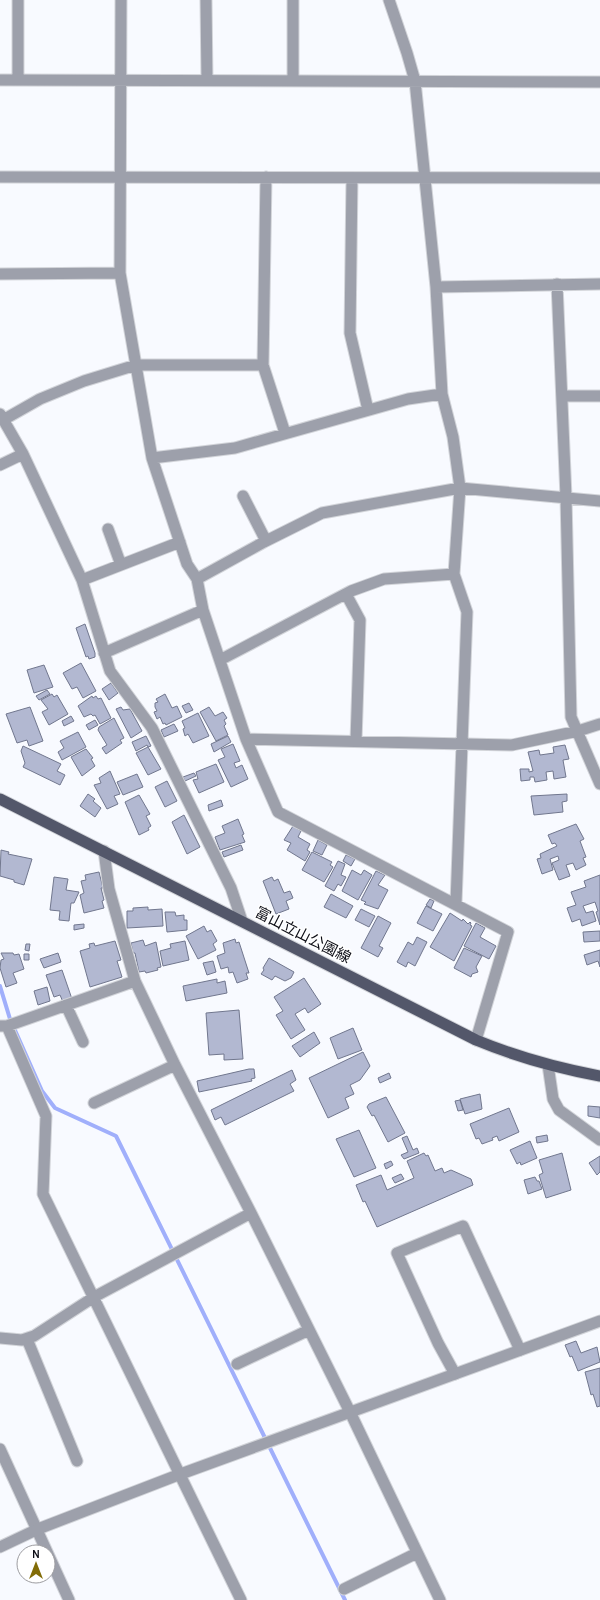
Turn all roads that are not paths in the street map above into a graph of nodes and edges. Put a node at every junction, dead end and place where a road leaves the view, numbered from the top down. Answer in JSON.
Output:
{"nodes":[{"id":1,"x":18,"y":0,"type":"edge"},
{"id":2,"x":121,"y":0,"type":"edge"},
{"id":3,"x":206,"y":0,"type":"edge"},
{"id":4,"x":293,"y":0,"type":"edge"},
{"id":5,"x":389,"y":0,"type":"edge"},
{"id":6,"x":0,"y":80,"type":"edge"},
{"id":7,"x":18,"y":80,"type":"junction"},
{"id":8,"x":121,"y":80,"type":"junction"},
{"id":9,"x":207,"y":80,"type":"junction"},
{"id":10,"x":293,"y":81,"type":"junction"},
{"id":11,"x":415,"y":81,"type":"junction"},
{"id":12,"x":600,"y":82,"type":"edge"},
{"id":13,"x":0,"y":176,"type":"edge"},
{"id":14,"x":121,"y":176,"type":"junction"},
{"id":15,"x":266,"y":177,"type":"junction"},
{"id":16,"x":352,"y":178,"type":"junction"},
{"id":17,"x":424,"y":178,"type":"junction"},
{"id":18,"x":600,"y":178,"type":"edge"},
{"id":19,"x":0,"y":274,"type":"edge"},
{"id":20,"x":120,"y":274,"type":"junction"},
{"id":21,"x":557,"y":284,"type":"junction"},
{"id":22,"x":600,"y":284,"type":"edge"},
{"id":23,"x":436,"y":287,"type":"junction"},
{"id":24,"x":263,"y":364,"type":"junction"},
{"id":25,"x":136,"y":365,"type":"junction"},
{"id":26,"x":442,"y":394,"type":"junction"},
{"id":27,"x":562,"y":396,"type":"junction"},
{"id":28,"x":600,"y":396,"type":"edge"},
{"id":29,"x":368,"y":410,"type":"junction"},
{"id":30,"x":2,"y":417,"type":"edge"},
{"id":31,"x":285,"y":433,"type":"junction"},
{"id":32,"x":24,"y":454,"type":"junction"},
{"id":33,"x":152,"y":458,"type":"junction"},
{"id":34,"x":0,"y":465,"type":"edge"},
{"id":35,"x":460,"y":488,"type":"junction"},
{"id":36,"x":243,"y":496,"type":"dead end"},
{"id":37,"x":566,"y":497,"type":"junction"},
{"id":38,"x":600,"y":501,"type":"edge"},
{"id":39,"x":108,"y":529,"type":"dead end"},
{"id":40,"x":266,"y":540,"type":"junction"},
{"id":41,"x":180,"y":542,"type":"junction"},
{"id":42,"x":121,"y":565,"type":"junction"},
{"id":43,"x":454,"y":574,"type":"junction"},
{"id":44,"x":197,"y":579,"type":"junction"},
{"id":45,"x":82,"y":580,"type":"junction"},
{"id":46,"x":346,"y":594,"type":"junction"},
{"id":47,"x":203,"y":610,"type":"junction"},
{"id":48,"x":104,"y":653,"type":"junction"},
{"id":49,"x":220,"y":660,"type":"junction"},
{"id":50,"x":600,"y":724,"type":"edge"},
{"id":51,"x":578,"y":731,"type":"junction"},
{"id":52,"x":246,"y":739,"type":"junction"},
{"id":53,"x":356,"y":741,"type":"junction"},
{"id":54,"x":462,"y":744,"type":"junction"},
{"id":55,"x":600,"y":784,"type":"edge"},
{"id":56,"x":0,"y":798,"type":"edge"},
{"id":57,"x":104,"y":851,"type":"junction"},
{"id":58,"x":456,"y":903,"type":"junction"},
{"id":59,"x":242,"y":921,"type":"junction"},
{"id":60,"x":135,"y":981,"type":"junction"},
{"id":61,"x":66,"y":1005,"type":"junction"},
{"id":62,"x":4,"y":1026,"type":"edge"},
{"id":63,"x":476,"y":1040,"type":"junction"},
{"id":64,"x":83,"y":1042,"type":"dead end"},
{"id":65,"x":548,"y":1065,"type":"junction"},
{"id":66,"x":175,"y":1066,"type":"junction"},
{"id":67,"x":600,"y":1076,"type":"edge"},
{"id":68,"x":94,"y":1103,"type":"dead end"},
{"id":69,"x":600,"y":1140,"type":"edge"},
{"id":70,"x":251,"y":1213,"type":"junction"},
{"id":71,"x":94,"y":1297,"type":"junction"},
{"id":72,"x":600,"y":1321,"type":"edge"},
{"id":73,"x":310,"y":1330,"type":"junction"},
{"id":74,"x":0,"y":1338,"type":"edge"},
{"id":75,"x":27,"y":1339,"type":"junction"},
{"id":76,"x":520,"y":1350,"type":"junction"},
{"id":77,"x":237,"y":1364,"type":"dead end"},
{"id":78,"x":455,"y":1374,"type":"junction"},
{"id":79,"x":350,"y":1412,"type":"junction"},
{"id":80,"x":0,"y":1449,"type":"edge"},
{"id":81,"x":77,"y":1461,"type":"dead end"},
{"id":82,"x":178,"y":1475,"type":"junction"},
{"id":83,"x":38,"y":1529,"type":"junction"},
{"id":84,"x":0,"y":1547,"type":"edge"},
{"id":85,"x":417,"y":1553,"type":"junction"},
{"id":86,"x":344,"y":1589,"type":"dead end"},
{"id":87,"x":69,"y":1600,"type":"edge"},
{"id":88,"x":241,"y":1600,"type":"edge"},
{"id":89,"x":440,"y":1600,"type":"edge"}],
"edges":[{"from":1,"to":7,"type":"street"},
{"from":2,"to":8,"type":"street"},
{"from":3,"to":9,"type":"street"},
{"from":4,"to":10,"type":"street"},
{"from":5,"to":11,"type":"street"},
{"from":6,"to":7,"type":"street"},
{"from":7,"to":8,"type":"street"},
{"from":8,"to":9,"type":"street"},
{"from":8,"to":14,"type":"street"},
{"from":9,"to":10,"type":"street"},
{"from":10,"to":11,"type":"street"},
{"from":11,"to":12,"type":"street"},
{"from":11,"to":17,"type":"street"},
{"from":13,"to":14,"type":"street"},
{"from":14,"to":15,"type":"street"},
{"from":14,"to":20,"type":"street"},
{"from":15,"to":16,"type":"street"},
{"from":15,"to":24,"type":"street"},
{"from":16,"to":17,"type":"street"},
{"from":16,"to":29,"type":"street"},
{"from":17,"to":18,"type":"street"},
{"from":17,"to":23,"type":"street"},
{"from":19,"to":20,"type":"street"},
{"from":20,"to":25,"type":"street"},
{"from":21,"to":22,"type":"street"},
{"from":21,"to":23,"type":"street"},
{"from":21,"to":27,"type":"street"},
{"from":23,"to":26,"type":"street"},
{"from":24,"to":25,"type":"street"},
{"from":24,"to":31,"type":"street"},
{"from":25,"to":30,"type":"street"},
{"from":25,"to":33,"type":"street"},
{"from":26,"to":29,"type":"street"},
{"from":26,"to":35,"type":"street"},
{"from":27,"to":28,"type":"street"},
{"from":27,"to":37,"type":"street"},
{"from":29,"to":31,"type":"street"},
{"from":30,"to":32,"type":"street"},
{"from":31,"to":33,"type":"street"},
{"from":32,"to":34,"type":"street"},
{"from":32,"to":45,"type":"street"},
{"from":33,"to":41,"type":"street"},
{"from":35,"to":37,"type":"street"},
{"from":35,"to":40,"type":"street"},
{"from":35,"to":43,"type":"street"},
{"from":36,"to":40,"type":"street"},
{"from":37,"to":38,"type":"street"},
{"from":37,"to":51,"type":"street"},
{"from":39,"to":42,"type":"street"},
{"from":40,"to":44,"type":"street"},
{"from":41,"to":42,"type":"street"},
{"from":41,"to":44,"type":"street"},
{"from":42,"to":45,"type":"street"},
{"from":43,"to":46,"type":"street"},
{"from":43,"to":54,"type":"street"},
{"from":44,"to":47,"type":"street"},
{"from":45,"to":48,"type":"street"},
{"from":46,"to":49,"type":"street"},
{"from":46,"to":53,"type":"street"},
{"from":47,"to":48,"type":"street"},
{"from":47,"to":49,"type":"street"},
{"from":48,"to":59,"type":"street"},
{"from":49,"to":52,"type":"street"},
{"from":50,"to":51,"type":"street"},
{"from":51,"to":54,"type":"street"},
{"from":51,"to":55,"type":"street"},
{"from":52,"to":53,"type":"street"},
{"from":52,"to":58,"type":"street"},
{"from":53,"to":54,"type":"street"},
{"from":54,"to":58,"type":"street"},
{"from":56,"to":57,"type":"main road","name":"富山立山公園線"},
{"from":57,"to":59,"type":"main road","name":"富山立山公園線"},
{"from":57,"to":60,"type":"street"},
{"from":58,"to":63,"type":"street"},
{"from":59,"to":63,"type":"main road","name":"富山立山公園線"},
{"from":60,"to":61,"type":"street"},
{"from":60,"to":66,"type":"street"},
{"from":61,"to":62,"type":"street"},
{"from":61,"to":64,"type":"street"},
{"from":62,"to":71,"type":"street"},
{"from":63,"to":65,"type":"main road","name":"富山立山公園線"},
{"from":65,"to":67,"type":"main road","name":"富山立山公園線"},
{"from":65,"to":69,"type":"street"},
{"from":66,"to":68,"type":"street"},
{"from":66,"to":70,"type":"street"},
{"from":70,"to":71,"type":"street"},
{"from":70,"to":73,"type":"street"},
{"from":71,"to":75,"type":"street"},
{"from":71,"to":82,"type":"street"},
{"from":72,"to":76,"type":"street"},
{"from":73,"to":77,"type":"street"},
{"from":73,"to":79,"type":"street"},
{"from":74,"to":75,"type":"street"},
{"from":75,"to":81,"type":"street"},
{"from":76,"to":78,"type":"street"},
{"from":76,"to":78,"type":"street"},
{"from":78,"to":79,"type":"street"},
{"from":79,"to":82,"type":"street"},
{"from":79,"to":85,"type":"street"},
{"from":80,"to":83,"type":"street"},
{"from":82,"to":83,"type":"street"},
{"from":82,"to":88,"type":"street"},
{"from":83,"to":84,"type":"street"},
{"from":83,"to":87,"type":"street"},
{"from":85,"to":86,"type":"street"},
{"from":85,"to":89,"type":"street"}]}
